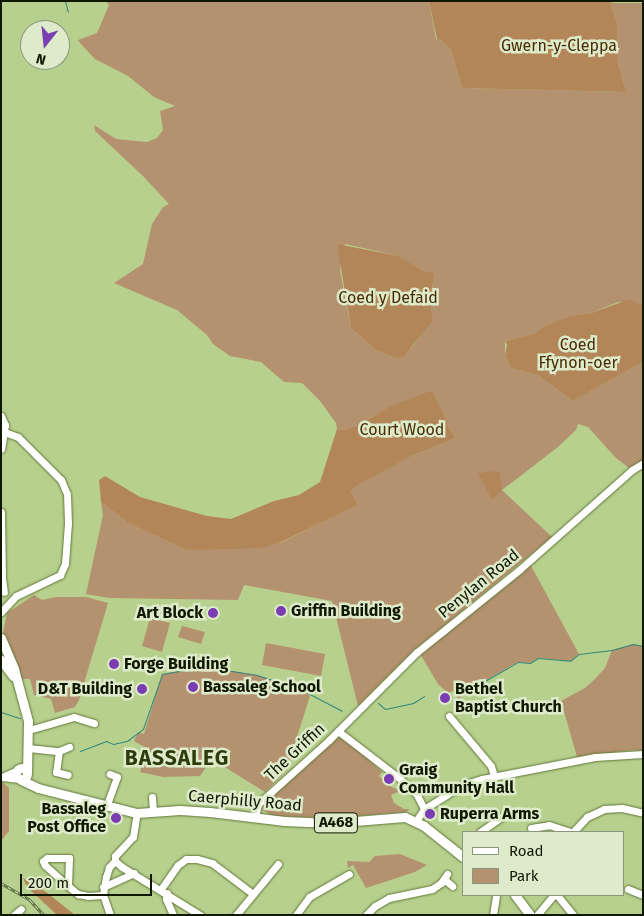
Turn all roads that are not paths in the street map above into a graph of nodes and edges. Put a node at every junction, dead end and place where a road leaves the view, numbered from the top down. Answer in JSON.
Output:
{"nodes":[{"id":1,"x":1,"y":416,"type":"edge"},
{"id":2,"x":4,"y":432,"type":"junction"},
{"id":3,"x":1,"y":449,"type":"edge"},
{"id":4,"x":643,"y":464,"type":"edge"},
{"id":5,"x":1,"y":512,"type":"edge"},
{"id":6,"x":4,"y":592,"type":"dead end"},
{"id":7,"x":4,"y":605,"type":"edge"},
{"id":8,"x":1,"y":612,"type":"edge"},
{"id":9,"x":1,"y":638,"type":"edge"},
{"id":10,"x":1,"y":660,"type":"edge"},
{"id":11,"x":16,"y":680,"type":"junction"},
{"id":12,"x":449,"y":716,"type":"dead end"},
{"id":13,"x":94,"y":723,"type":"dead end"},
{"id":14,"x":28,"y":730,"type":"junction"},
{"id":15,"x":338,"y":731,"type":"junction"},
{"id":16,"x":69,"y":747,"type":"dead end"},
{"id":17,"x":28,"y":748,"type":"junction"},
{"id":18,"x":59,"y":751,"type":"junction"},
{"id":19,"x":643,"y":754,"type":"edge"},
{"id":20,"x":110,"y":774,"type":"dead end"},
{"id":21,"x":23,"y":775,"type":"junction"},
{"id":22,"x":68,"y":775,"type":"dead end"},
{"id":23,"x":494,"y":776,"type":"junction"},
{"id":24,"x":1,"y":777,"type":"edge"},
{"id":25,"x":152,"y":797,"type":"dead end"},
{"id":26,"x":106,"y":807,"type":"junction"},
{"id":27,"x":424,"y":809,"type":"junction"},
{"id":28,"x":152,"y":812,"type":"junction"},
{"id":29,"x":509,"y":812,"type":"dead end"},
{"id":30,"x":137,"y":813,"type":"junction"},
{"id":31,"x":643,"y":813,"type":"edge"},
{"id":32,"x":255,"y":817,"type":"junction"},
{"id":33,"x":416,"y":821,"type":"junction"},
{"id":34,"x":531,"y":828,"type":"dead end"},
{"id":35,"x":481,"y":831,"type":"edge"},
{"id":36,"x":569,"y":831,"type":"edge"},
{"id":37,"x":573,"y":831,"type":"edge"},
{"id":38,"x":461,"y":852,"type":"edge"},
{"id":39,"x":115,"y":860,"type":"junction"},
{"id":40,"x":278,"y":864,"type":"dead end"},
{"id":41,"x":134,"y":873,"type":"junction"},
{"id":42,"x":349,"y":874,"type":"dead end"},
{"id":43,"x":68,"y":886,"type":"junction"},
{"id":44,"x":452,"y":886,"type":"dead end"},
{"id":45,"x":103,"y":887,"type":"junction"},
{"id":46,"x":628,"y":889,"type":"dead end"},
{"id":47,"x":164,"y":891,"type":"junction"},
{"id":48,"x":253,"y":894,"type":"junction"},
{"id":49,"x":103,"y":895,"type":"junction"},
{"id":50,"x":643,"y":895,"type":"edge"},
{"id":51,"x":496,"y":896,"type":"edge"},
{"id":52,"x":516,"y":896,"type":"edge"},
{"id":53,"x":555,"y":896,"type":"edge"},
{"id":54,"x":557,"y":896,"type":"edge"},
{"id":55,"x":21,"y":909,"type":"dead end"},
{"id":56,"x":491,"y":914,"type":"edge"},
{"id":57,"x":14,"y":915,"type":"edge"},
{"id":58,"x":110,"y":915,"type":"edge"},
{"id":59,"x":173,"y":915,"type":"edge"},
{"id":60,"x":200,"y":915,"type":"edge"},
{"id":61,"x":236,"y":915,"type":"edge"},
{"id":62,"x":296,"y":915,"type":"edge"},
{"id":63,"x":366,"y":915,"type":"edge"},
{"id":64,"x":530,"y":915,"type":"edge"},
{"id":65,"x":537,"y":915,"type":"edge"},
{"id":66,"x":573,"y":915,"type":"edge"}],
"edges":[{"from":1,"to":2,"type":"street"},
{"from":2,"to":3,"type":"street"},
{"from":2,"to":7,"type":"street"},
{"from":4,"to":15,"type":"street","name":"Penylan Road"},
{"from":5,"to":6,"type":"street"},
{"from":7,"to":8,"type":"street"},
{"from":9,"to":11,"type":"main road"},
{"from":10,"to":11,"type":"main road"},
{"from":11,"to":14,"type":"main road"},
{"from":12,"to":23,"type":"street"},
{"from":13,"to":14,"type":"street"},
{"from":14,"to":17,"type":"main road"},
{"from":15,"to":27,"type":"street"},
{"from":15,"to":32,"type":"street","name":"The Griffin"},
{"from":16,"to":18,"type":"street"},
{"from":17,"to":18,"type":"street"},
{"from":17,"to":21,"type":"main road"},
{"from":18,"to":22,"type":"street"},
{"from":19,"to":23,"type":"street"},
{"from":20,"to":26,"type":"street"},
{"from":21,"to":24,"type":"street"},
{"from":21,"to":26,"type":"main road","name":"Caerphilly Road","number":"A468"},
{"from":23,"to":27,"type":"street"},
{"from":25,"to":28,"type":"street"},
{"from":26,"to":30,"type":"main road","name":"Caerphilly Road","number":"A468"},
{"from":27,"to":33,"type":"street"},
{"from":28,"to":30,"type":"main road","name":"Caerphilly Road","number":"A468"},
{"from":28,"to":32,"type":"main road","name":"Caerphilly Road","number":"A468"},
{"from":29,"to":35,"type":"street"},
{"from":30,"to":39,"type":"street"},
{"from":31,"to":37,"type":"street"},
{"from":32,"to":33,"type":"main road","name":"Caerphilly Road","number":"A468"},
{"from":33,"to":38,"type":"main road","name":"Caerphilly Road","number":"A468"},
{"from":34,"to":36,"type":"street"},
{"from":39,"to":41,"type":"street"},
{"from":39,"to":45,"type":"street"},
{"from":40,"to":48,"type":"street"},
{"from":41,"to":45,"type":"street"},
{"from":41,"to":47,"type":"street"},
{"from":42,"to":62,"type":"street"},
{"from":43,"to":43,"type":"street"},
{"from":43,"to":49,"type":"street"},
{"from":44,"to":63,"type":"street"},
{"from":45,"to":49,"type":"street"},
{"from":46,"to":50,"type":"street"},
{"from":47,"to":48,"type":"street"},
{"from":47,"to":59,"type":"street"},
{"from":47,"to":60,"type":"street"},
{"from":48,"to":61,"type":"street"},
{"from":49,"to":58,"type":"street"},
{"from":51,"to":56,"type":"street"},
{"from":52,"to":64,"type":"main road"},
{"from":53,"to":65,"type":"street"},
{"from":54,"to":66,"type":"street"},
{"from":55,"to":57,"type":"street"}]}
